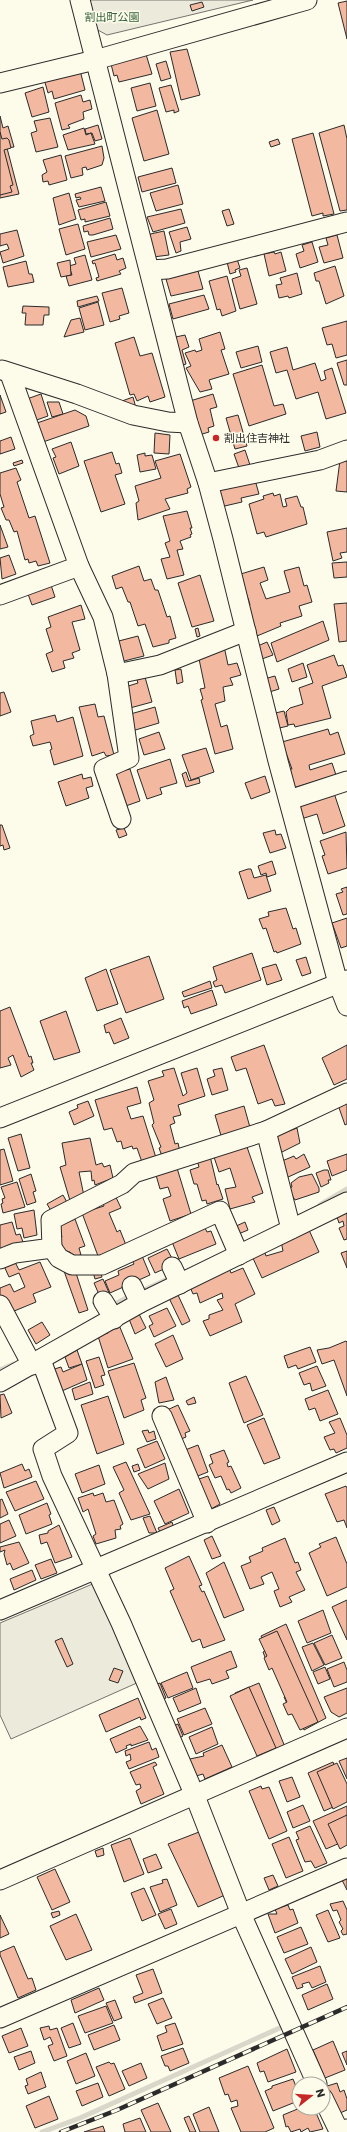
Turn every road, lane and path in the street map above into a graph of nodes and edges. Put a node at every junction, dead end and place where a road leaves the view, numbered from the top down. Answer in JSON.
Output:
{"nodes":[{"id":1,"x":80,"y":0,"type":"edge"},
{"id":2,"x":307,"y":0,"type":"edge"},
{"id":3,"x":96,"y":60,"type":"junction"},
{"id":4,"x":0,"y":83,"type":"edge"},
{"id":5,"x":347,"y":222,"type":"edge"},
{"id":6,"x":150,"y":270,"type":"junction"},
{"id":7,"x":5,"y":372,"type":"edge"},
{"id":8,"x":188,"y":423,"type":"junction"},
{"id":9,"x":347,"y":450,"type":"edge"},
{"id":10,"x":208,"y":483,"type":"junction"},
{"id":11,"x":79,"y":566,"type":"junction"},
{"id":12,"x":0,"y":595,"type":"edge"},
{"id":13,"x":246,"y":631,"type":"junction"},
{"id":14,"x":117,"y":674,"type":"junction"},
{"id":15,"x":347,"y":781,"type":"edge"},
{"id":16,"x":289,"y":800,"type":"junction"},
{"id":17,"x":121,"y":820,"type":"dead end"},
{"id":18,"x":342,"y":981,"type":"edge"},
{"id":19,"x":347,"y":1006,"type":"edge"},
{"id":20,"x":347,"y":1093,"type":"edge"},
{"id":21,"x":0,"y":1118,"type":"edge"},
{"id":22,"x":266,"y":1131,"type":"junction"},
{"id":23,"x":347,"y":1202,"type":"edge"},
{"id":24,"x":289,"y":1223,"type":"junction"},
{"id":25,"x":236,"y":1247,"type":"junction"},
{"id":26,"x":52,"y":1248,"type":"junction"},
{"id":27,"x":0,"y":1259,"type":"edge"},
{"id":28,"x":132,"y":1286,"type":"dead end"},
{"id":29,"x":103,"y":1301,"type":"dead end"},
{"id":30,"x":140,"y":1303,"type":"junction"},
{"id":31,"x":0,"y":1305,"type":"edge"},
{"id":32,"x":114,"y":1319,"type":"junction"},
{"id":33,"x":5,"y":1324,"type":"edge"},
{"id":34,"x":32,"y":1359,"type":"junction"},
{"id":35,"x":0,"y":1382,"type":"edge"},
{"id":36,"x":162,"y":1416,"type":"dead end"},
{"id":37,"x":347,"y":1462,"type":"edge"},
{"id":38,"x":207,"y":1523,"type":"junction"},
{"id":39,"x":96,"y":1570,"type":"junction"},
{"id":40,"x":0,"y":1610,"type":"edge"},
{"id":41,"x":347,"y":1728,"type":"edge"},
{"id":42,"x":195,"y":1796,"type":"junction"},
{"id":43,"x":347,"y":1868,"type":"edge"},
{"id":44,"x":0,"y":1880,"type":"edge"},
{"id":45,"x":241,"y":1914,"type":"junction"},
{"id":46,"x":0,"y":2018,"type":"edge"},
{"id":47,"x":312,"y":2076,"type":"edge"},
{"id":48,"x":331,"y":2114,"type":"edge"},
{"id":49,"x":347,"y":2129,"type":"edge"}],
"edges":[{"from":1,"to":3,"type":"street"},
{"from":2,"to":3,"type":"street"},
{"from":3,"to":4,"type":"street"},
{"from":3,"to":6,"type":"street"},
{"from":5,"to":6,"type":"street"},
{"from":6,"to":8,"type":"street"},
{"from":7,"to":8,"type":"street"},
{"from":7,"to":11,"type":"street"},
{"from":8,"to":10,"type":"street"},
{"from":9,"to":10,"type":"street"},
{"from":10,"to":13,"type":"street"},
{"from":11,"to":12,"type":"street"},
{"from":11,"to":14,"type":"street"},
{"from":13,"to":14,"type":"street"},
{"from":13,"to":16,"type":"street"},
{"from":14,"to":17,"type":"street"},
{"from":15,"to":16,"type":"street"},
{"from":16,"to":18,"type":"street"},
{"from":18,"to":19,"type":"street"},
{"from":18,"to":21,"type":"street"},
{"from":20,"to":22,"type":"street"},
{"from":22,"to":24,"type":"street"},
{"from":22,"to":26,"type":"street"},
{"from":23,"to":24,"type":"street"},
{"from":24,"to":25,"type":"street"},
{"from":25,"to":26,"type":"street"},
{"from":25,"to":30,"type":"street"},
{"from":26,"to":27,"type":"street"},
{"from":28,"to":30,"type":"street"},
{"from":29,"to":32,"type":"street"},
{"from":30,"to":32,"type":"street"},
{"from":31,"to":33,"type":"street"},
{"from":32,"to":34,"type":"street"},
{"from":33,"to":34,"type":"street"},
{"from":34,"to":35,"type":"street"},
{"from":34,"to":39,"type":"street"},
{"from":36,"to":38,"type":"street"},
{"from":37,"to":38,"type":"street"},
{"from":38,"to":39,"type":"street"},
{"from":39,"to":40,"type":"street"},
{"from":39,"to":42,"type":"street"},
{"from":41,"to":42,"type":"street"},
{"from":42,"to":44,"type":"street"},
{"from":42,"to":45,"type":"street"},
{"from":43,"to":45,"type":"street"},
{"from":45,"to":46,"type":"street"},
{"from":45,"to":47,"type":"street"},
{"from":48,"to":49,"type":"street"}]}
